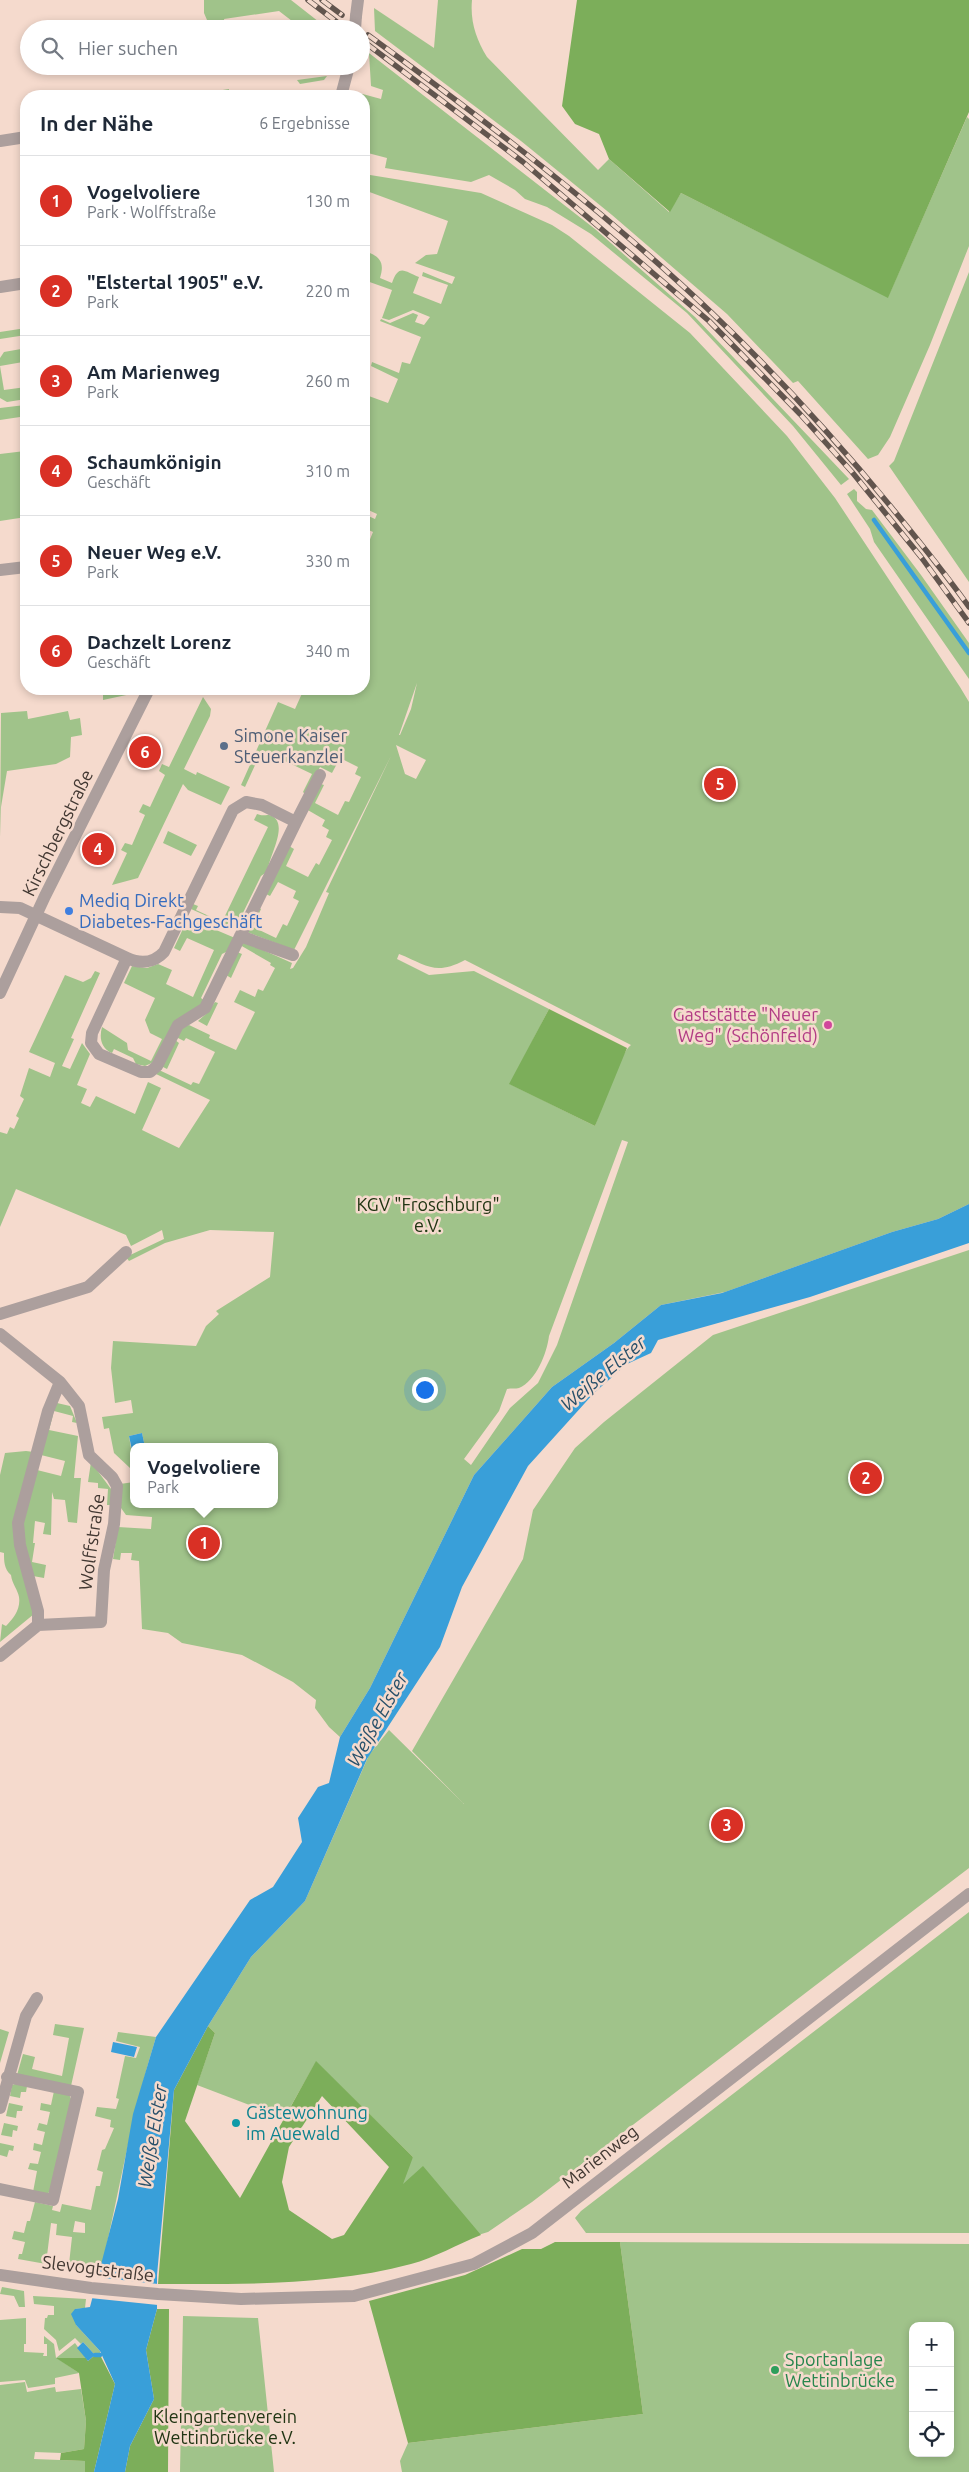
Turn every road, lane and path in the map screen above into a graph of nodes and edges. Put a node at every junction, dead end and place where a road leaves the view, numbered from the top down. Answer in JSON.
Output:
{"nodes":[{"id":1,"x":358,"y":0,"type":"edge"},
{"id":2,"x":355,"y":20,"type":"edge"},
{"id":3,"x":347,"y":75,"type":"edge"},
{"id":4,"x":343,"y":90,"type":"edge"},
{"id":5,"x":20,"y":138,"type":"edge"},
{"id":6,"x":0,"y":141,"type":"edge"},
{"id":7,"x":20,"y":284,"type":"edge"},
{"id":8,"x":0,"y":286,"type":"edge"},
{"id":9,"x":20,"y":568,"type":"edge"},
{"id":10,"x":0,"y":570,"type":"edge"},
{"id":11,"x":146,"y":695,"type":"edge"},
{"id":12,"x":320,"y":775,"type":"dead end"},
{"id":13,"x":296,"y":822,"type":"junction"},
{"id":14,"x":0,"y":907,"type":"edge"},
{"id":15,"x":36,"y":915,"type":"junction"},
{"id":16,"x":240,"y":936,"type":"junction"},
{"id":17,"x":293,"y":955,"type":"dead end"},
{"id":18,"x":127,"y":958,"type":"junction"},
{"id":19,"x":0,"y":993,"type":"edge"},
{"id":20,"x":126,"y":1252,"type":"dead end"},
{"id":21,"x":0,"y":1314,"type":"edge"},
{"id":22,"x":0,"y":1334,"type":"edge"},
{"id":23,"x":60,"y":1382,"type":"junction"},
{"id":24,"x":38,"y":1625,"type":"junction"},
{"id":25,"x":0,"y":1656,"type":"edge"},
{"id":26,"x":969,"y":1894,"type":"edge"},
{"id":27,"x":37,"y":1998,"type":"dead end"},
{"id":28,"x":7,"y":2076,"type":"junction"},
{"id":29,"x":0,"y":2108,"type":"edge"},
{"id":30,"x":0,"y":2189,"type":"edge"},
{"id":31,"x":0,"y":2275,"type":"edge"},
{"id":32,"x":192,"y":2296,"type":"joint"}],
"edges":[{"from":1,"to":2,"type":"street"},
{"from":3,"to":4,"type":"street"},
{"from":5,"to":6,"type":"street"},
{"from":7,"to":8,"type":"street"},
{"from":9,"to":10,"type":"street"},
{"from":11,"to":15,"type":"street","name":"Kirschbergstraße"},
{"from":12,"to":13,"type":"street"},
{"from":13,"to":16,"type":"street"},
{"from":13,"to":18,"type":"street"},
{"from":14,"to":15,"type":"street"},
{"from":15,"to":18,"type":"street"},
{"from":15,"to":19,"type":"street","name":"Kirschbergstraße"},
{"from":16,"to":17,"type":"street"},
{"from":16,"to":18,"type":"street"},
{"from":20,"to":21,"type":"street"},
{"from":22,"to":23,"type":"street","name":"Wolffstraße"},
{"from":23,"to":24,"type":"street"},
{"from":23,"to":24,"type":"street","name":"Wolffstraße"},
{"from":24,"to":25,"type":"street"},
{"from":26,"to":32,"type":"street","name":"Marienweg"},
{"from":27,"to":28,"type":"street"},
{"from":28,"to":29,"type":"street"},
{"from":28,"to":30,"type":"street"},
{"from":31,"to":32,"type":"street","name":"Slevogtstraße"}]}
